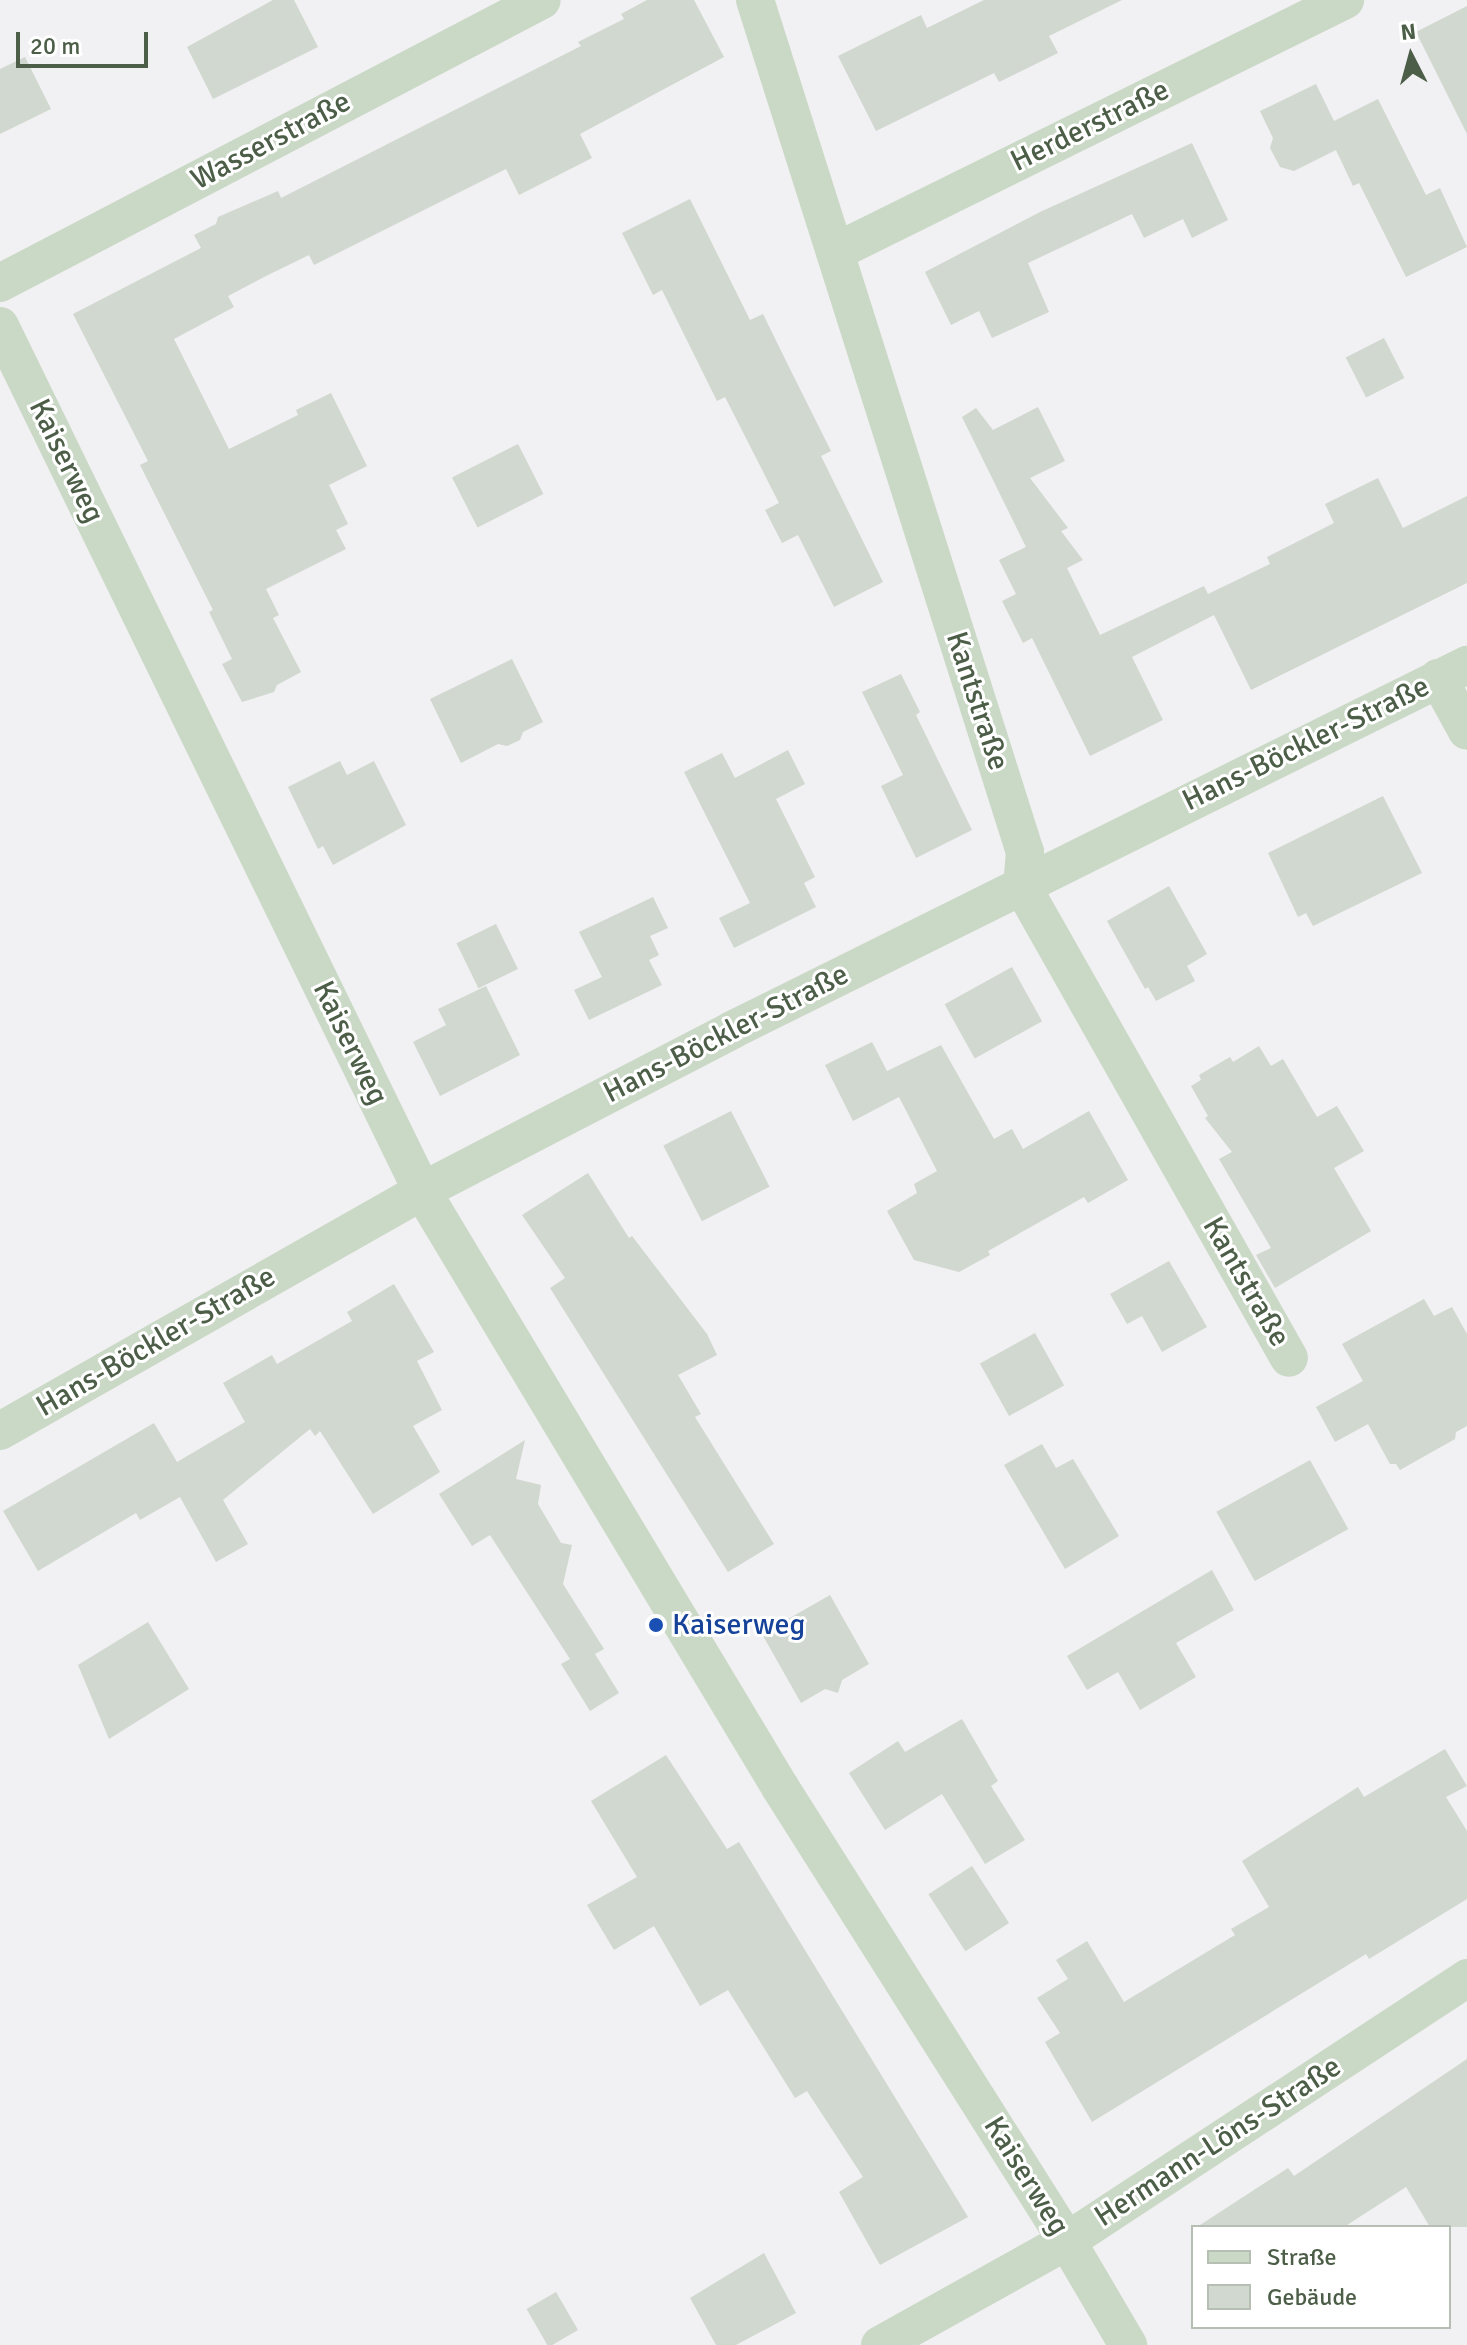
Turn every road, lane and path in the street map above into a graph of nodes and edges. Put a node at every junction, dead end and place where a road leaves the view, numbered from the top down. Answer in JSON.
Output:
{"nodes":[{"id":1,"x":542,"y":0,"type":"edge"},
{"id":2,"x":755,"y":0,"type":"edge"},
{"id":3,"x":1345,"y":0,"type":"edge"},
{"id":4,"x":835,"y":252,"type":"junction"},
{"id":5,"x":0,"y":283,"type":"edge"},
{"id":6,"x":0,"y":326,"type":"edge"},
{"id":7,"x":1453,"y":672,"type":"edge"},
{"id":8,"x":1467,"y":731,"type":"edge"},
{"id":9,"x":1022,"y":886,"type":"junction"},
{"id":10,"x":422,"y":1191,"type":"junction"},
{"id":11,"x":1289,"y":1358,"type":"dead end"},
{"id":12,"x":0,"y":1431,"type":"edge"},
{"id":13,"x":1467,"y":1978,"type":"edge"},
{"id":14,"x":1067,"y":2241,"type":"junction"},
{"id":15,"x":880,"y":2345,"type":"edge"},
{"id":16,"x":1128,"y":2345,"type":"edge"}],
"edges":[{"from":1,"to":5,"type":"street","name":"Wasserstraße"},
{"from":2,"to":4,"type":"street","name":"Kantstraße"},
{"from":3,"to":4,"type":"street","name":"Herderstraße"},
{"from":4,"to":9,"type":"street","name":"Kantstraße"},
{"from":6,"to":10,"type":"street","name":"Kaiserweg"},
{"from":7,"to":8,"type":"street"},
{"from":7,"to":9,"type":"street","name":"Hans-Böckler-Straße"},
{"from":9,"to":10,"type":"street","name":"Hans-Böckler-Straße"},
{"from":9,"to":11,"type":"street","name":"Kantstraße"},
{"from":10,"to":12,"type":"street","name":"Hans-Böckler-Straße"},
{"from":10,"to":14,"type":"street","name":"Kaiserweg"},
{"from":13,"to":14,"type":"street","name":"Hermann-Löns-Straße"},
{"from":14,"to":15,"type":"street","name":"Hermann-Löns-Straße"},
{"from":14,"to":16,"type":"street","name":"Kaiserweg"}]}
